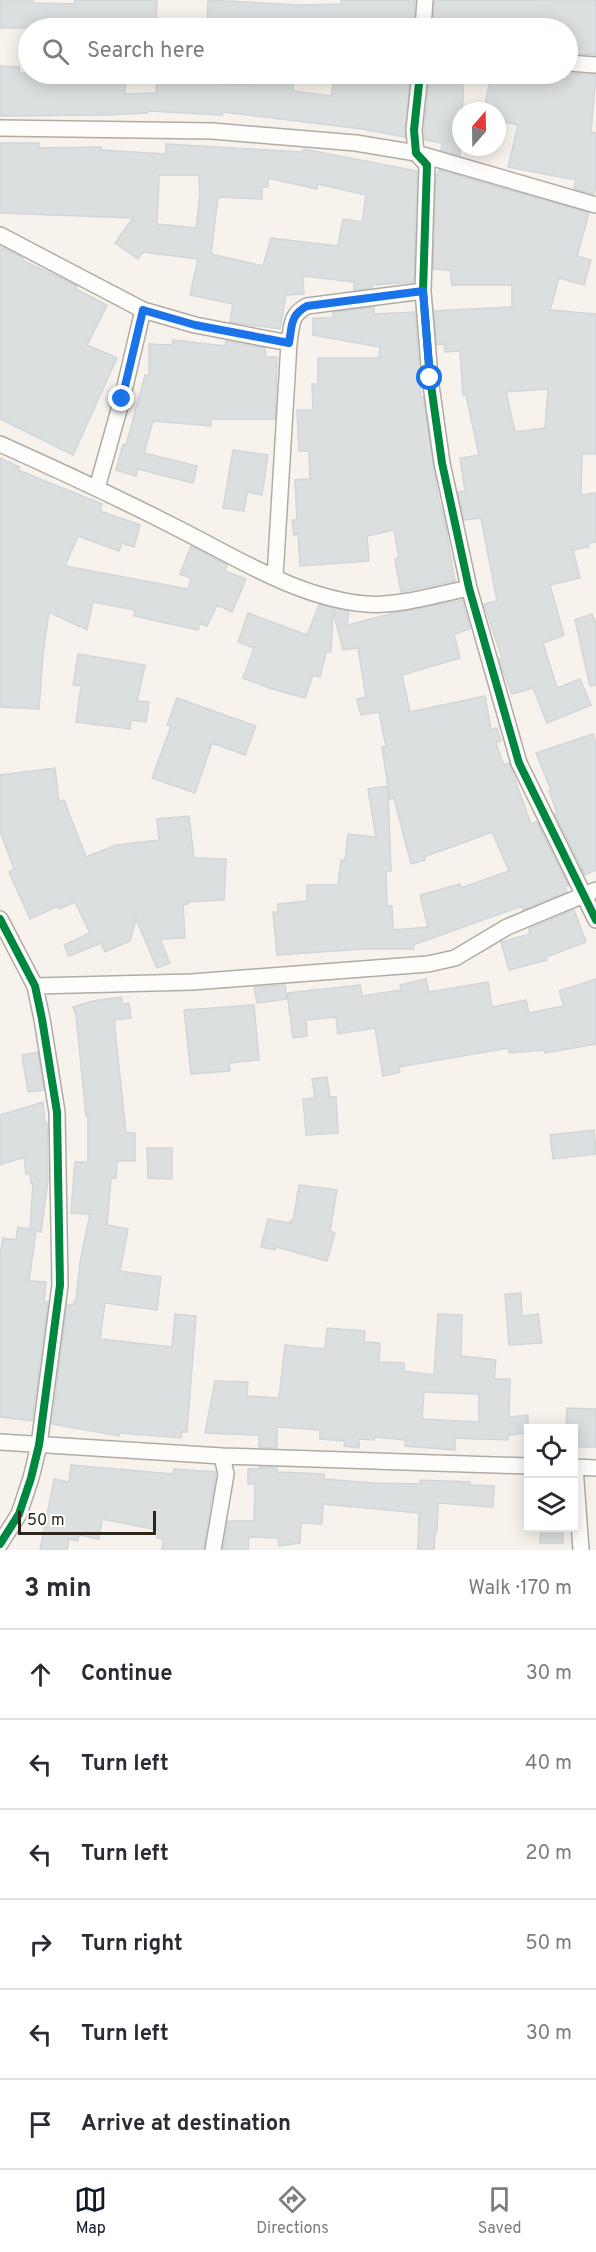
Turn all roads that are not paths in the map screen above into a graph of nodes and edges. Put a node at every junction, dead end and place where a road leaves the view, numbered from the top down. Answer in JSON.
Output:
{"nodes":[{"id":1,"x":425,"y":0,"type":"edge"},
{"id":2,"x":424,"y":18,"type":"edge"},
{"id":3,"x":578,"y":64,"type":"edge"},
{"id":4,"x":596,"y":65,"type":"edge"},
{"id":5,"x":419,"y":84,"type":"edge"},
{"id":6,"x":0,"y":128,"type":"edge"},
{"id":7,"x":416,"y":153,"type":"junction"},
{"id":8,"x":596,"y":205,"type":"edge"},
{"id":9,"x":0,"y":235,"type":"edge"},
{"id":10,"x":423,"y":291,"type":"junction"},
{"id":11,"x":143,"y":310,"type":"junction"},
{"id":12,"x":289,"y":343,"type":"junction"},
{"id":13,"x":0,"y":444,"type":"edge"},
{"id":14,"x":97,"y":488,"type":"junction"},
{"id":15,"x":275,"y":577,"type":"junction"},
{"id":16,"x":469,"y":588,"type":"junction"},
{"id":17,"x":590,"y":893,"type":"edge"},
{"id":18,"x":0,"y":919,"type":"edge"},
{"id":19,"x":596,"y":920,"type":"edge"},
{"id":20,"x":35,"y":986,"type":"junction"},
{"id":21,"x":0,"y":1442,"type":"edge"},
{"id":22,"x":39,"y":1445,"type":"junction"},
{"id":23,"x":222,"y":1456,"type":"junction"},
{"id":24,"x":524,"y":1466,"type":"edge"},
{"id":25,"x":578,"y":1467,"type":"edge"},
{"id":26,"x":596,"y":1467,"type":"edge"},
{"id":27,"x":575,"y":1478,"type":"edge"},
{"id":28,"x":0,"y":1544,"type":"edge"},
{"id":29,"x":213,"y":1550,"type":"edge"},
{"id":30,"x":581,"y":1550,"type":"edge"}],
"edges":[{"from":1,"to":2,"type":"street"},
{"from":3,"to":4,"type":"street"},
{"from":5,"to":7,"type":"street"},
{"from":6,"to":7,"type":"street"},
{"from":7,"to":8,"type":"street"},
{"from":7,"to":10,"type":"street"},
{"from":9,"to":11,"type":"street"},
{"from":10,"to":12,"type":"street"},
{"from":10,"to":16,"type":"street"},
{"from":11,"to":12,"type":"street"},
{"from":11,"to":14,"type":"street"},
{"from":12,"to":15,"type":"street"},
{"from":13,"to":14,"type":"street"},
{"from":14,"to":15,"type":"street"},
{"from":15,"to":16,"type":"street"},
{"from":16,"to":17,"type":"street"},
{"from":17,"to":19,"type":"street"},
{"from":17,"to":20,"type":"street"},
{"from":18,"to":20,"type":"street"},
{"from":20,"to":22,"type":"street"},
{"from":21,"to":22,"type":"street"},
{"from":22,"to":23,"type":"street"},
{"from":22,"to":28,"type":"street"},
{"from":23,"to":24,"type":"street"},
{"from":23,"to":29,"type":"street"},
{"from":25,"to":26,"type":"street"},
{"from":27,"to":30,"type":"street"}]}
